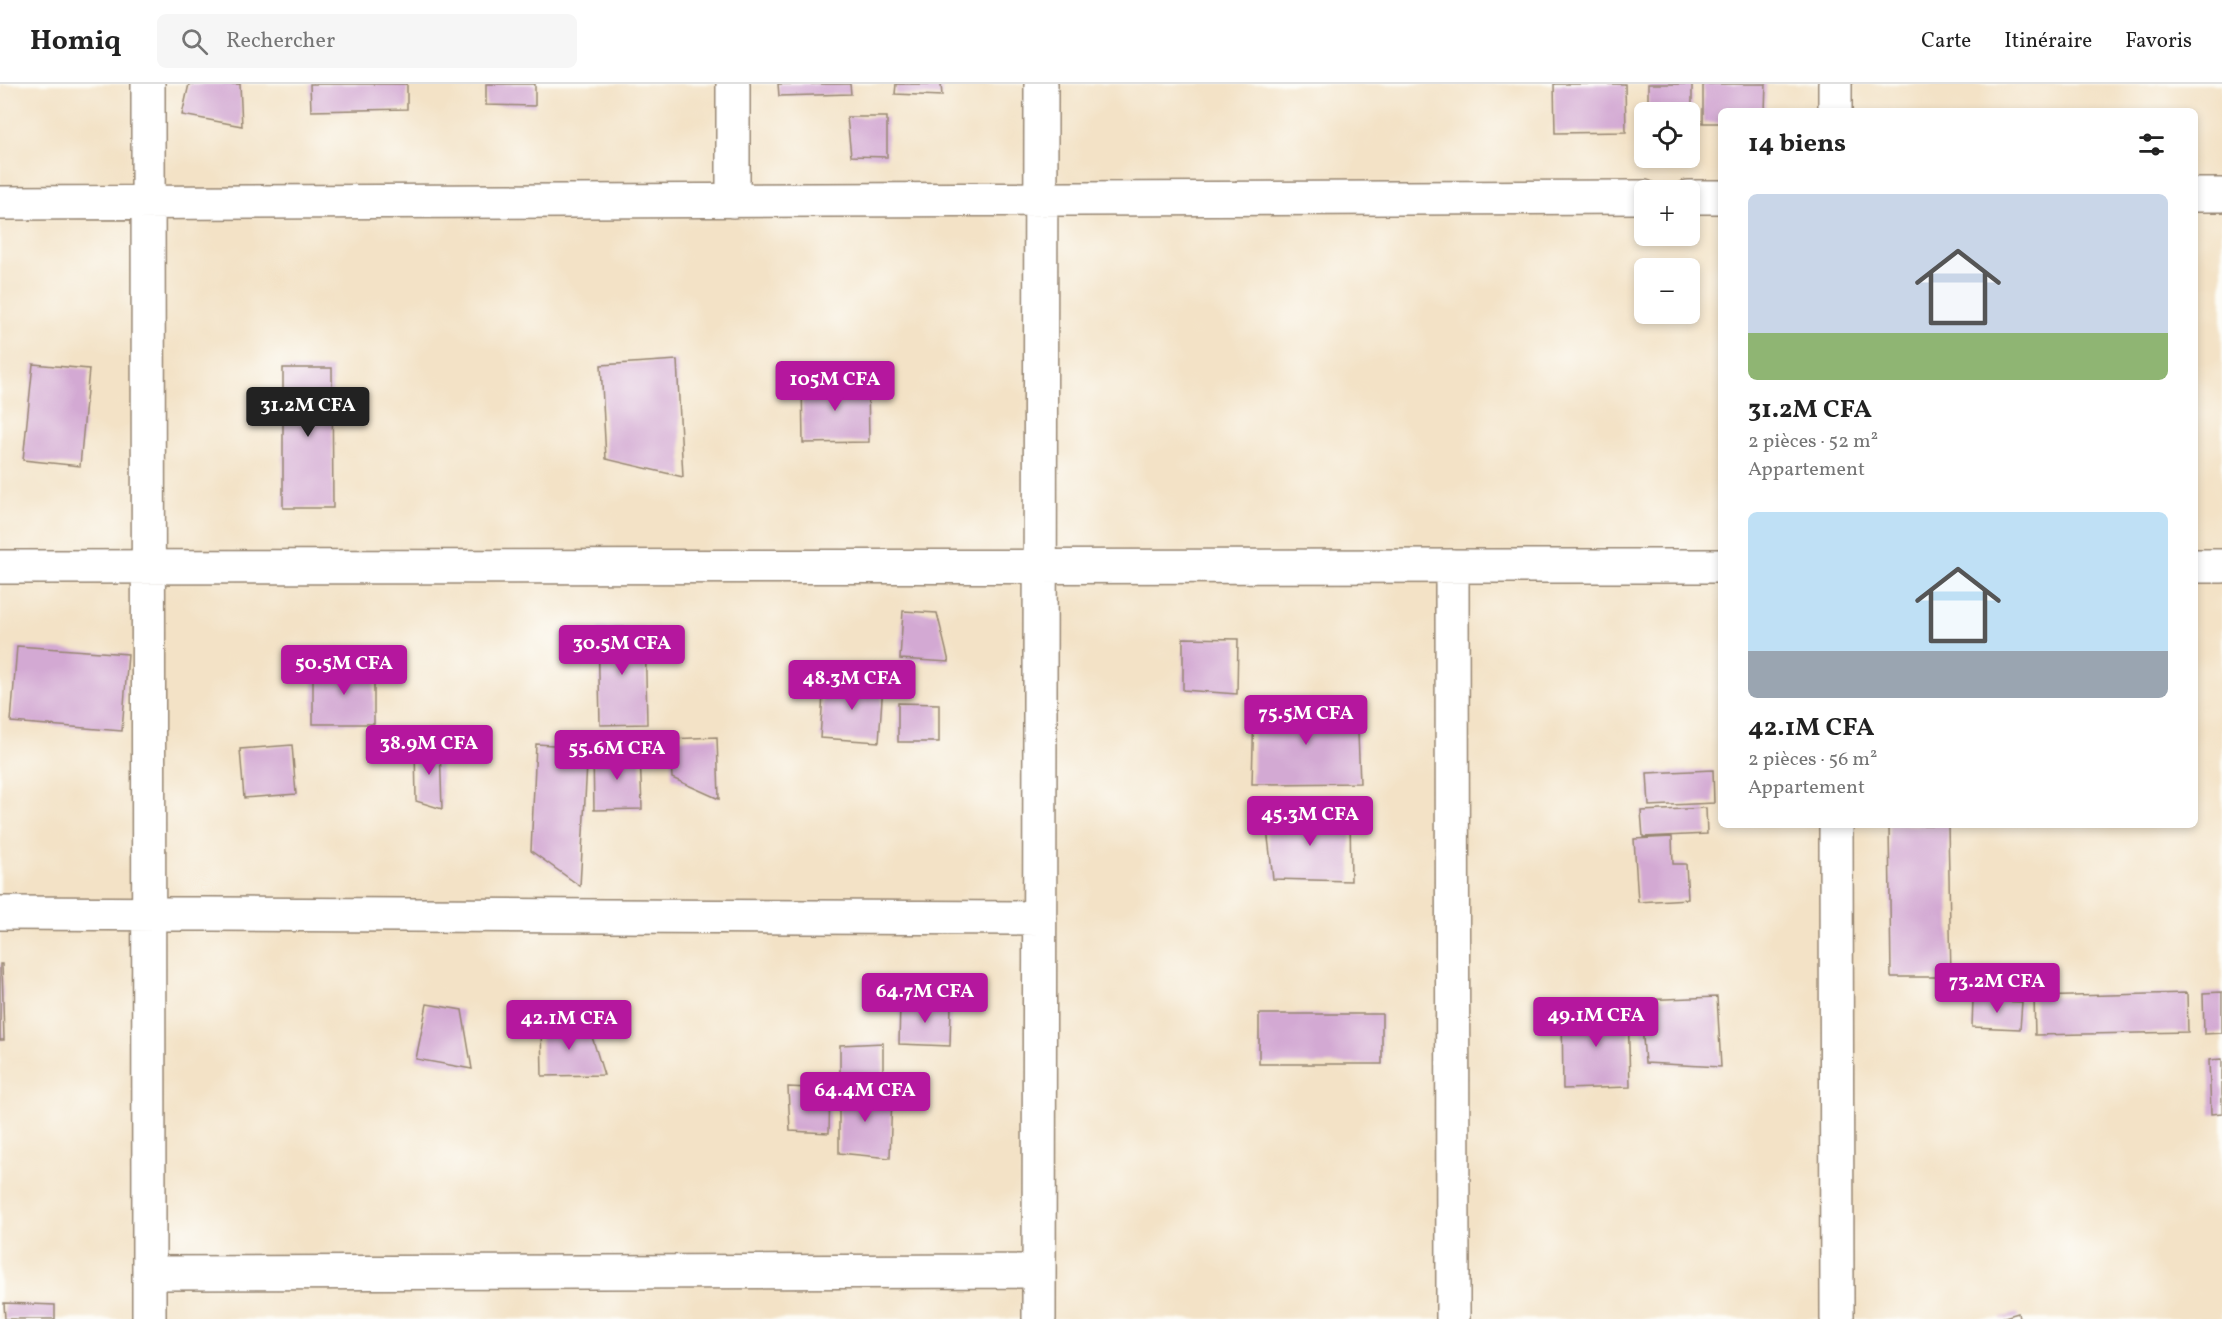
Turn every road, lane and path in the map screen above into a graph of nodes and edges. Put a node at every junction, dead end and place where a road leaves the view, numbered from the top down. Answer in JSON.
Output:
{"nodes":[{"id":1,"x":148,"y":84,"type":"edge"},
{"id":2,"x":733,"y":84,"type":"edge"},
{"id":3,"x":1041,"y":84,"type":"edge"},
{"id":4,"x":1835,"y":84,"type":"edge"},
{"id":5,"x":1835,"y":108,"type":"edge"},
{"id":6,"x":2198,"y":195,"type":"edge"},
{"id":7,"x":2222,"y":195,"type":"edge"},
{"id":8,"x":1718,"y":196,"type":"edge"},
{"id":9,"x":1634,"y":197,"type":"edge"},
{"id":10,"x":1700,"y":197,"type":"edge"},
{"id":11,"x":1041,"y":199,"type":"junction"},
{"id":12,"x":733,"y":201,"type":"junction"},
{"id":13,"x":0,"y":203,"type":"edge"},
{"id":14,"x":148,"y":203,"type":"junction"},
{"id":15,"x":1040,"y":566,"type":"junction"},
{"id":16,"x":1452,"y":566,"type":"junction"},
{"id":17,"x":1718,"y":566,"type":"edge"},
{"id":18,"x":2198,"y":566,"type":"edge"},
{"id":19,"x":2222,"y":566,"type":"edge"},
{"id":20,"x":0,"y":567,"type":"edge"},
{"id":21,"x":148,"y":567,"type":"junction"},
{"id":22,"x":1836,"y":828,"type":"edge"},
{"id":23,"x":0,"y":913,"type":"edge"},
{"id":24,"x":149,"y":913,"type":"junction"},
{"id":25,"x":1040,"y":918,"type":"junction"},
{"id":26,"x":1039,"y":1271,"type":"junction"},
{"id":27,"x":149,"y":1273,"type":"junction"},
{"id":28,"x":149,"y":1319,"type":"edge"},
{"id":29,"x":1039,"y":1319,"type":"edge"},
{"id":30,"x":1453,"y":1319,"type":"edge"},
{"id":31,"x":1838,"y":1319,"type":"edge"}],
"edges":[{"from":1,"to":14,"type":"street"},
{"from":2,"to":12,"type":"street"},
{"from":3,"to":11,"type":"street"},
{"from":4,"to":5,"type":"street"},
{"from":6,"to":7,"type":"street"},
{"from":8,"to":10,"type":"street"},
{"from":9,"to":11,"type":"street"},
{"from":11,"to":12,"type":"street"},
{"from":11,"to":15,"type":"street"},
{"from":12,"to":14,"type":"street"},
{"from":13,"to":14,"type":"street"},
{"from":14,"to":21,"type":"street"},
{"from":15,"to":16,"type":"street"},
{"from":15,"to":21,"type":"street"},
{"from":15,"to":25,"type":"street"},
{"from":16,"to":17,"type":"street"},
{"from":16,"to":30,"type":"street"},
{"from":18,"to":19,"type":"street"},
{"from":20,"to":21,"type":"street"},
{"from":21,"to":24,"type":"street"},
{"from":22,"to":31,"type":"street"},
{"from":23,"to":24,"type":"street"},
{"from":24,"to":25,"type":"street"},
{"from":24,"to":27,"type":"street"},
{"from":25,"to":26,"type":"street"},
{"from":26,"to":27,"type":"street"},
{"from":26,"to":29,"type":"street"},
{"from":27,"to":28,"type":"street"}]}
